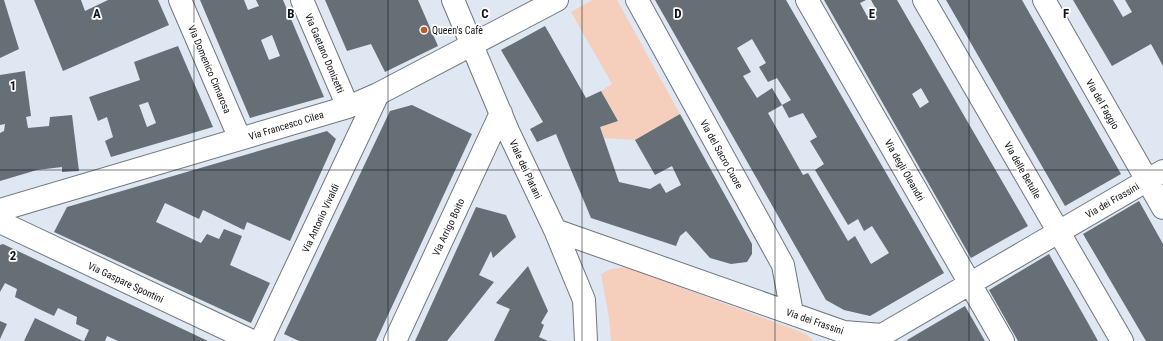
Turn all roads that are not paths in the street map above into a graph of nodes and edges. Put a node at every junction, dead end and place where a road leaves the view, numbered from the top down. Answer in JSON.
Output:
{"nodes":[{"id":1,"x":180,"y":0,"type":"edge"},
{"id":2,"x":302,"y":0,"type":"edge"},
{"id":3,"x":453,"y":0,"type":"edge"},
{"id":4,"x":557,"y":0,"type":"edge"},
{"id":5,"x":637,"y":0,"type":"edge"},
{"id":6,"x":807,"y":0,"type":"edge"},
{"id":7,"x":924,"y":0,"type":"edge"},
{"id":8,"x":1044,"y":0,"type":"edge"},
{"id":9,"x":472,"y":45,"type":"junction"},
{"id":10,"x":378,"y":94,"type":"junction"},
{"id":11,"x":348,"y":107,"type":"junction"},
{"id":12,"x":501,"y":113,"type":"junction"},
{"id":13,"x":240,"y":139,"type":"junction"},
{"id":14,"x":1155,"y":175,"type":"edge"},
{"id":15,"x":1163,"y":208,"type":"edge"},
{"id":16,"x":0,"y":210,"type":"edge"},
{"id":17,"x":0,"y":222,"type":"edge"},
{"id":18,"x":555,"y":230,"type":"junction"},
{"id":19,"x":1058,"y":232,"type":"junction"},
{"id":20,"x":970,"y":283,"type":"junction"},
{"id":21,"x":792,"y":313,"type":"junction"},
{"id":22,"x":884,"y":338,"type":"edge"},
{"id":23,"x":252,"y":341,"type":"edge"},
{"id":24,"x":262,"y":341,"type":"edge"},
{"id":25,"x":395,"y":341,"type":"edge"},
{"id":26,"x":586,"y":341,"type":"edge"},
{"id":27,"x":1003,"y":341,"type":"edge"},
{"id":28,"x":1122,"y":341,"type":"edge"}],
"edges":[{"from":1,"to":13,"type":"street","name":"Via Domenico Cimarosa"},
{"from":2,"to":11,"type":"street","name":"Via Gaetano Donizetti"},
{"from":3,"to":9,"type":"street","name":"Viale dei Platani"},
{"from":4,"to":9,"type":"street","name":"Via Francesco Cilea"},
{"from":5,"to":21,"type":"street","name":"Via del Sacro Cuore"},
{"from":6,"to":20,"type":"street","name":"Via degli Oleandri"},
{"from":7,"to":19,"type":"street","name":"Via delle Betulle"},
{"from":8,"to":14,"type":"street","name":"Via del Faggio"},
{"from":9,"to":10,"type":"street","name":"Via Francesco Cilea"},
{"from":9,"to":12,"type":"street","name":"Viale dei Platani"},
{"from":10,"to":11,"type":"street","name":"Via Francesco Cilea"},
{"from":10,"to":24,"type":"street","name":"Via Antonio Vivaldi"},
{"from":11,"to":13,"type":"street","name":"Via Francesco Cilea"},
{"from":12,"to":18,"type":"street","name":"Viale dei Platani"},
{"from":12,"to":25,"type":"street","name":"Via Arrigo Boito"},
{"from":13,"to":16,"type":"street","name":"Via Francesco Cilea"},
{"from":14,"to":15,"type":"street","name":"Via del Faggio"},
{"from":14,"to":19,"type":"street","name":"Via dei Frassini"},
{"from":17,"to":23,"type":"street","name":"Via Gaspare Spontini"},
{"from":18,"to":21,"type":"street","name":"Via dei Frassini"},
{"from":18,"to":26,"type":"street","name":"Viale dei Platani"},
{"from":19,"to":20,"type":"street","name":"Via dei Frassini"},
{"from":19,"to":28,"type":"street","name":"Via delle Betulle"},
{"from":20,"to":22,"type":"street","name":"Via dei Frassini"},
{"from":20,"to":27,"type":"street","name":"Via degli Oleandri"},
{"from":21,"to":22,"type":"street","name":"Via dei Frassini"}]}
